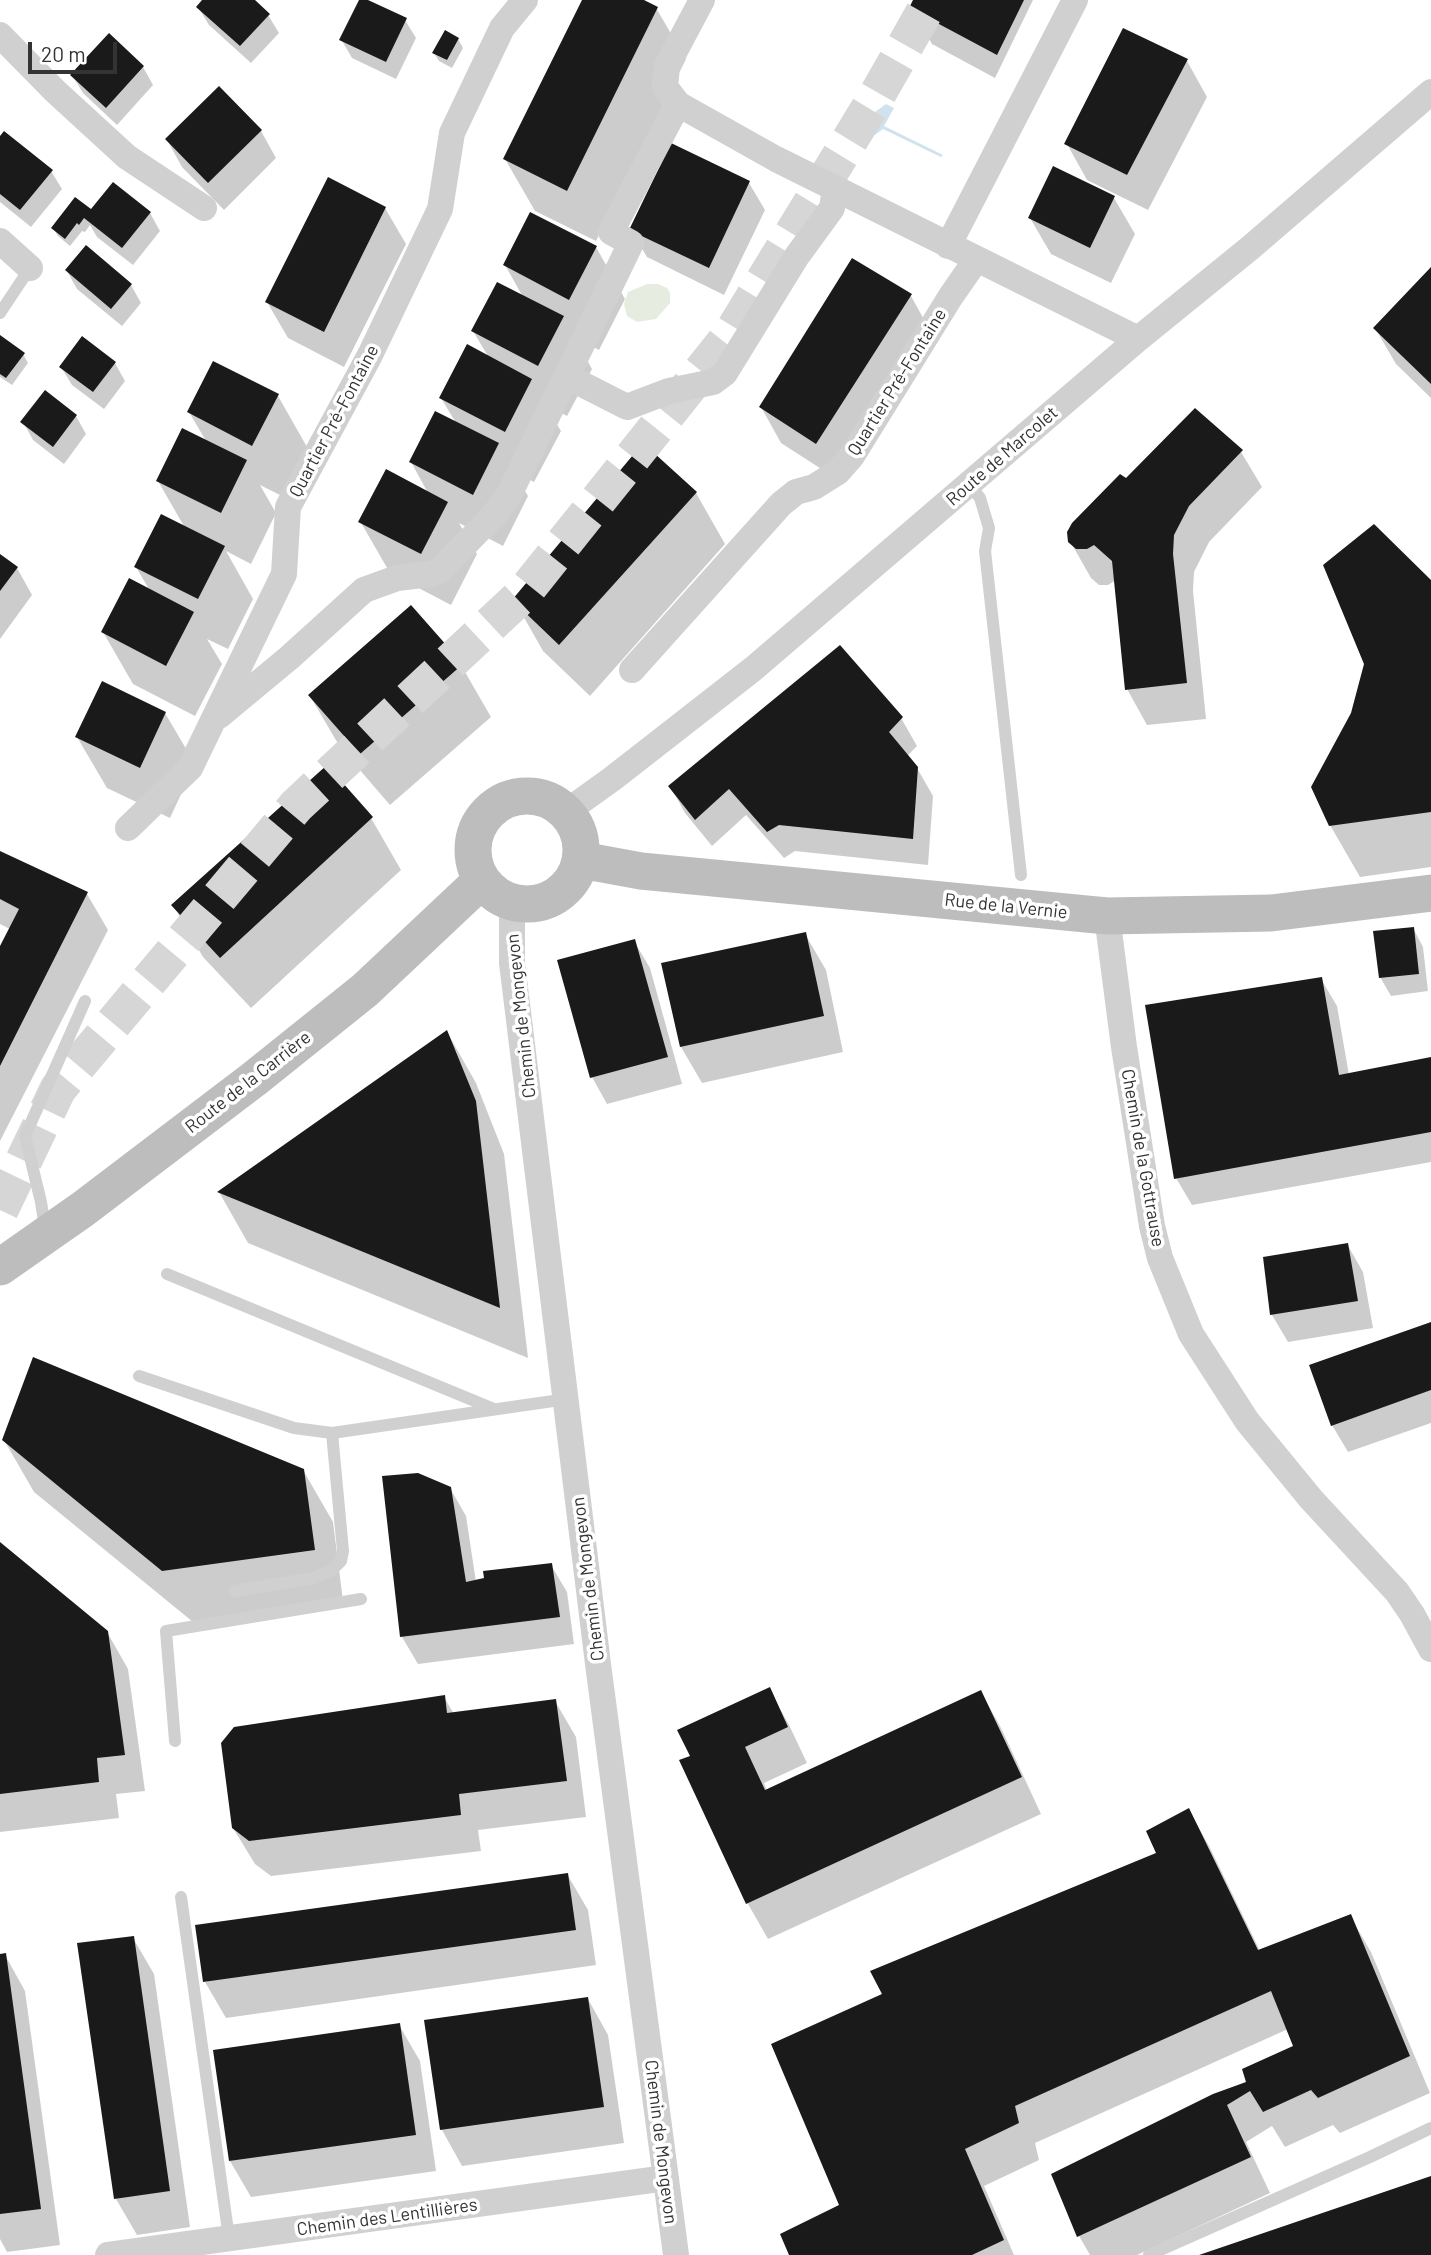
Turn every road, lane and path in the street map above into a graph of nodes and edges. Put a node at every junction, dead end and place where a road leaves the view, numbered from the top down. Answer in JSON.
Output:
{"nodes":[{"id":1,"x":525,"y":0,"type":"edge"},
{"id":2,"x":702,"y":0,"type":"edge"},
{"id":3,"x":1074,"y":0,"type":"edge"},
{"id":4,"x":0,"y":35,"type":"edge"},
{"id":5,"x":1431,"y":92,"type":"edge"},
{"id":6,"x":678,"y":104,"type":"junction"},
{"id":7,"x":835,"y":189,"type":"junction"},
{"id":8,"x":204,"y":208,"type":"dead end"},
{"id":9,"x":0,"y":242,"type":"edge"},
{"id":10,"x":948,"y":246,"type":"junction"},
{"id":11,"x":976,"y":260,"type":"junction"},
{"id":12,"x":30,"y":268,"type":"joint"},
{"id":13,"x":0,"y":313,"type":"edge"},
{"id":14,"x":1138,"y":339,"type":"junction"},
{"id":15,"x":568,"y":377,"type":"junction"},
{"id":16,"x":969,"y":484,"type":"junction"},
{"id":17,"x":632,"y":670,"type":"dead end"},
{"id":18,"x":212,"y":722,"type":"junction"},
{"id":19,"x":566,"y":812,"type":"junction"},
{"id":20,"x":128,"y":828,"type":"dead end"},
{"id":21,"x":581,"y":860,"type":"junction"},
{"id":22,"x":1021,"y":875,"type":"dead end"},
{"id":23,"x":482,"y":880,"type":"junction"},
{"id":24,"x":1431,"y":893,"type":"edge"},
{"id":25,"x":512,"y":903,"type":"junction"},
{"id":26,"x":1107,"y":916,"type":"junction"},
{"id":27,"x":85,"y":1001,"type":"dead end"},
{"id":28,"x":46,"y":1235,"type":"junction"},
{"id":29,"x":0,"y":1267,"type":"edge"},
{"id":30,"x":167,"y":1274,"type":"dead end"},
{"id":31,"x":139,"y":1376,"type":"dead end"},
{"id":32,"x":567,"y":1399,"type":"junction"},
{"id":33,"x":496,"y":1410,"type":"junction"},
{"id":34,"x":332,"y":1433,"type":"junction"},
{"id":35,"x":235,"y":1591,"type":"dead end"},
{"id":36,"x":360,"y":1599,"type":"dead end"},
{"id":37,"x":1431,"y":1649,"type":"edge"},
{"id":38,"x":175,"y":1741,"type":"dead end"},
{"id":39,"x":181,"y":1898,"type":"dead end"},
{"id":40,"x":1431,"y":2128,"type":"edge"},
{"id":41,"x":666,"y":2178,"type":"junction"},
{"id":42,"x":229,"y":2238,"type":"junction"},
{"id":43,"x":108,"y":2255,"type":"edge"},
{"id":44,"x":676,"y":2255,"type":"edge"},
{"id":45,"x":1149,"y":2255,"type":"edge"}],
"edges":[{"from":1,"to":18,"type":"street","name":"Quartier Pré-Fontaine"},
{"from":2,"to":6,"type":"street"},
{"from":3,"to":10,"type":"street"},
{"from":4,"to":8,"type":"street"},
{"from":5,"to":14,"type":"street","name":"Route de Marcolet"},
{"from":6,"to":7,"type":"street"},
{"from":6,"to":15,"type":"street"},
{"from":7,"to":10,"type":"street"},
{"from":7,"to":15,"type":"street"},
{"from":9,"to":12,"type":"street"},
{"from":10,"to":11,"type":"street"},
{"from":11,"to":14,"type":"street"},
{"from":11,"to":17,"type":"street","name":"Quartier Pré-Fontaine"},
{"from":12,"to":13,"type":"lane"},
{"from":14,"to":16,"type":"street","name":"Route de Marcolet"},
{"from":15,"to":18,"type":"street"},
{"from":16,"to":19,"type":"street","name":"Route de Marcolet"},
{"from":16,"to":22,"type":"lane"},
{"from":18,"to":20,"type":"street","name":"Quartier Pré-Fontaine"},
{"from":19,"to":21,"type":"street"},
{"from":19,"to":23,"type":"street"},
{"from":21,"to":25,"type":"street"},
{"from":21,"to":26,"type":"street","name":"Rue de la Vernie"},
{"from":23,"to":25,"type":"street"},
{"from":23,"to":28,"type":"street","name":"Route de la Carrière"},
{"from":24,"to":26,"type":"street","name":"Rue de la Vernie"},
{"from":25,"to":32,"type":"street","name":"Chemin de Mongevon"},
{"from":26,"to":37,"type":"street","name":"Chemin de la Gottrause"},
{"from":27,"to":28,"type":"lane"},
{"from":28,"to":29,"type":"street","name":"Route de la Carrière"},
{"from":30,"to":33,"type":"lane"},
{"from":31,"to":34,"type":"lane"},
{"from":32,"to":33,"type":"lane"},
{"from":32,"to":41,"type":"street","name":"Chemin de Mongevon"},
{"from":33,"to":34,"type":"lane"},
{"from":34,"to":35,"type":"lane"},
{"from":36,"to":38,"type":"lane"},
{"from":39,"to":42,"type":"lane"},
{"from":40,"to":45,"type":"lane"},
{"from":41,"to":42,"type":"street","name":"Chemin des Lentillières"},
{"from":41,"to":44,"type":"street","name":"Chemin de Mongevon"},
{"from":42,"to":43,"type":"street","name":"Chemin des Lentillières"}]}
